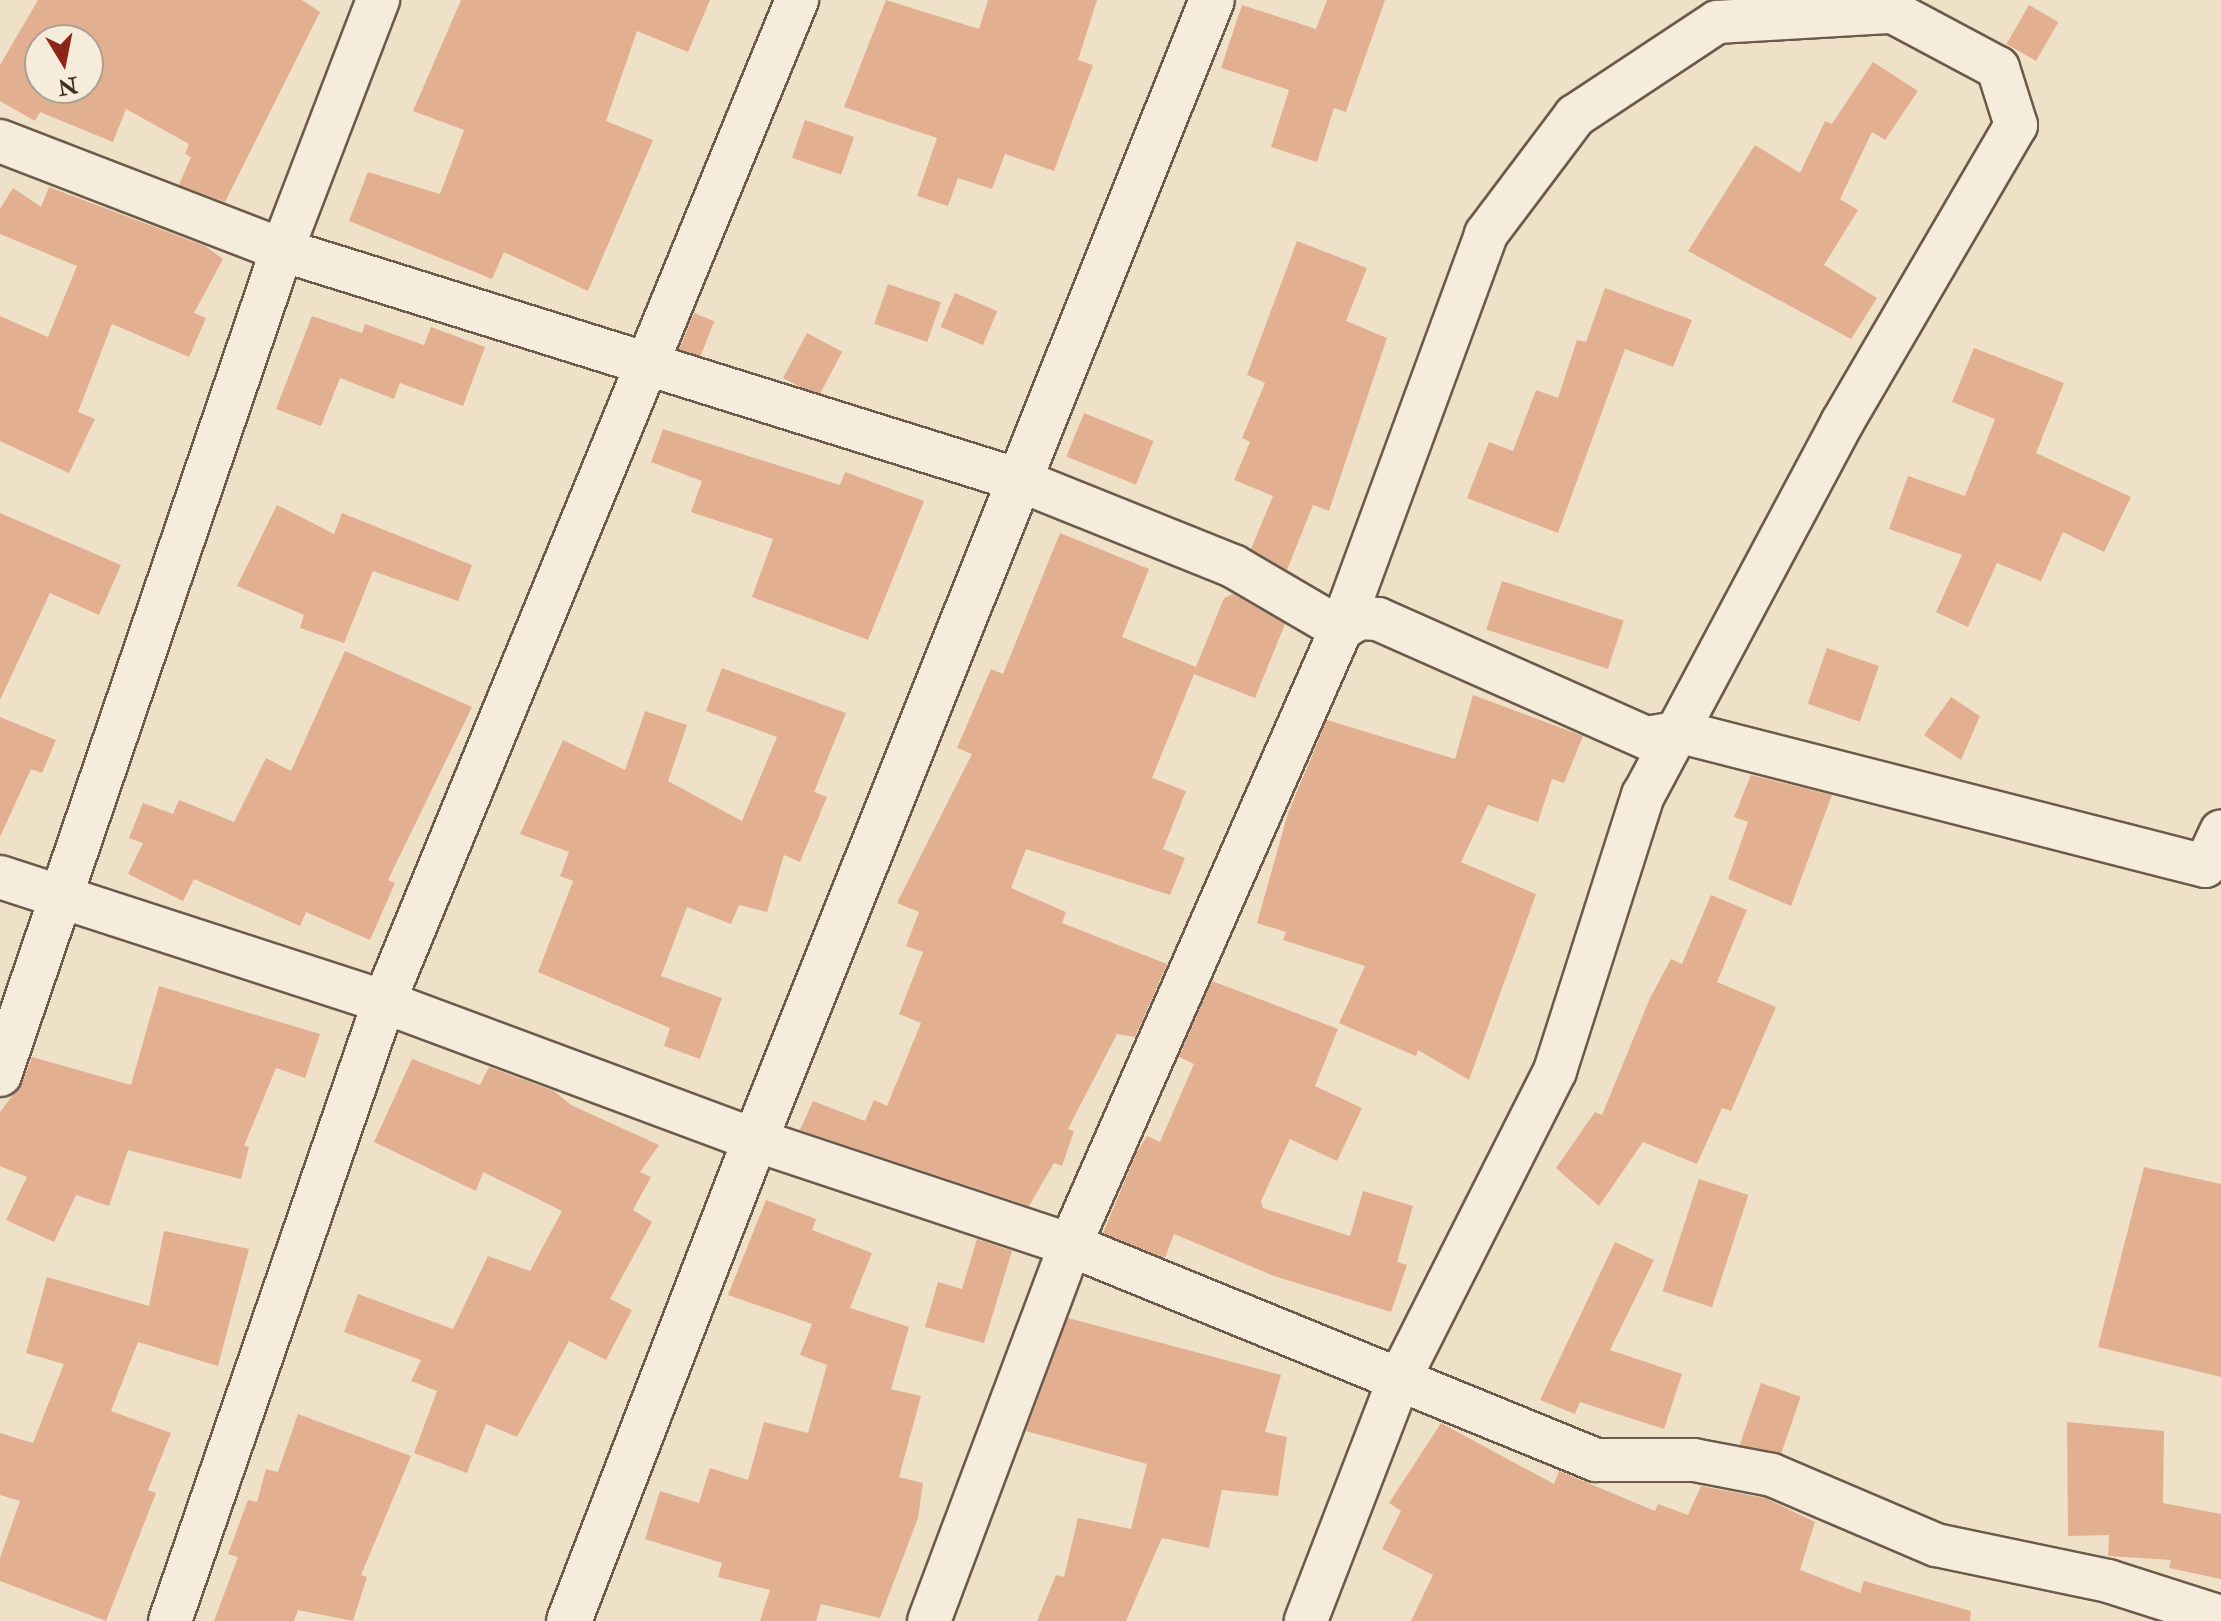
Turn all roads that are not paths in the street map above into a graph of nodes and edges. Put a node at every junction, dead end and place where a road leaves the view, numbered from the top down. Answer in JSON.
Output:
{"nodes":[{"id":1,"x":378,"y":0,"type":"edge"},
{"id":2,"x":797,"y":0,"type":"edge"},
{"id":3,"x":1212,"y":0,"type":"edge"},
{"id":4,"x":1896,"y":6,"type":"edge"},
{"id":5,"x":0,"y":141,"type":"edge"},
{"id":6,"x":282,"y":250,"type":"junction"},
{"id":7,"x":651,"y":362,"type":"junction"},
{"id":8,"x":1019,"y":480,"type":"junction"},
{"id":9,"x":1341,"y":629,"type":"junction"},
{"id":10,"x":1681,"y":732,"type":"junction"},
{"id":11,"x":2216,"y":857,"type":"edge"},
{"id":12,"x":0,"y":877,"type":"edge"},
{"id":13,"x":63,"y":894,"type":"junction"},
{"id":14,"x":384,"y":1002,"type":"junction"},
{"id":15,"x":0,"y":1075,"type":"edge"},
{"id":16,"x":755,"y":1140,"type":"junction"},
{"id":17,"x":1070,"y":1245,"type":"junction"},
{"id":18,"x":1398,"y":1382,"type":"junction"},
{"id":19,"x":2221,"y":1617,"type":"edge"},
{"id":20,"x":170,"y":1621,"type":"edge"},
{"id":21,"x":569,"y":1621,"type":"edge"},
{"id":22,"x":929,"y":1621,"type":"edge"},
{"id":23,"x":1306,"y":1621,"type":"edge"}],
"edges":[{"from":1,"to":6,"type":"street"},
{"from":2,"to":7,"type":"street"},
{"from":3,"to":8,"type":"street"},
{"from":4,"to":9,"type":"street"},
{"from":4,"to":10,"type":"street"},
{"from":5,"to":6,"type":"street"},
{"from":6,"to":7,"type":"street"},
{"from":6,"to":13,"type":"street"},
{"from":7,"to":8,"type":"street"},
{"from":7,"to":14,"type":"street"},
{"from":8,"to":9,"type":"street"},
{"from":8,"to":16,"type":"street"},
{"from":9,"to":10,"type":"street"},
{"from":9,"to":17,"type":"street"},
{"from":10,"to":11,"type":"street"},
{"from":10,"to":18,"type":"street"},
{"from":12,"to":13,"type":"street"},
{"from":13,"to":14,"type":"street"},
{"from":13,"to":15,"type":"street"},
{"from":14,"to":16,"type":"street"},
{"from":14,"to":20,"type":"street"},
{"from":16,"to":17,"type":"street"},
{"from":16,"to":21,"type":"street"},
{"from":17,"to":18,"type":"street"},
{"from":17,"to":22,"type":"street"},
{"from":18,"to":19,"type":"street"},
{"from":18,"to":23,"type":"street"}]}
